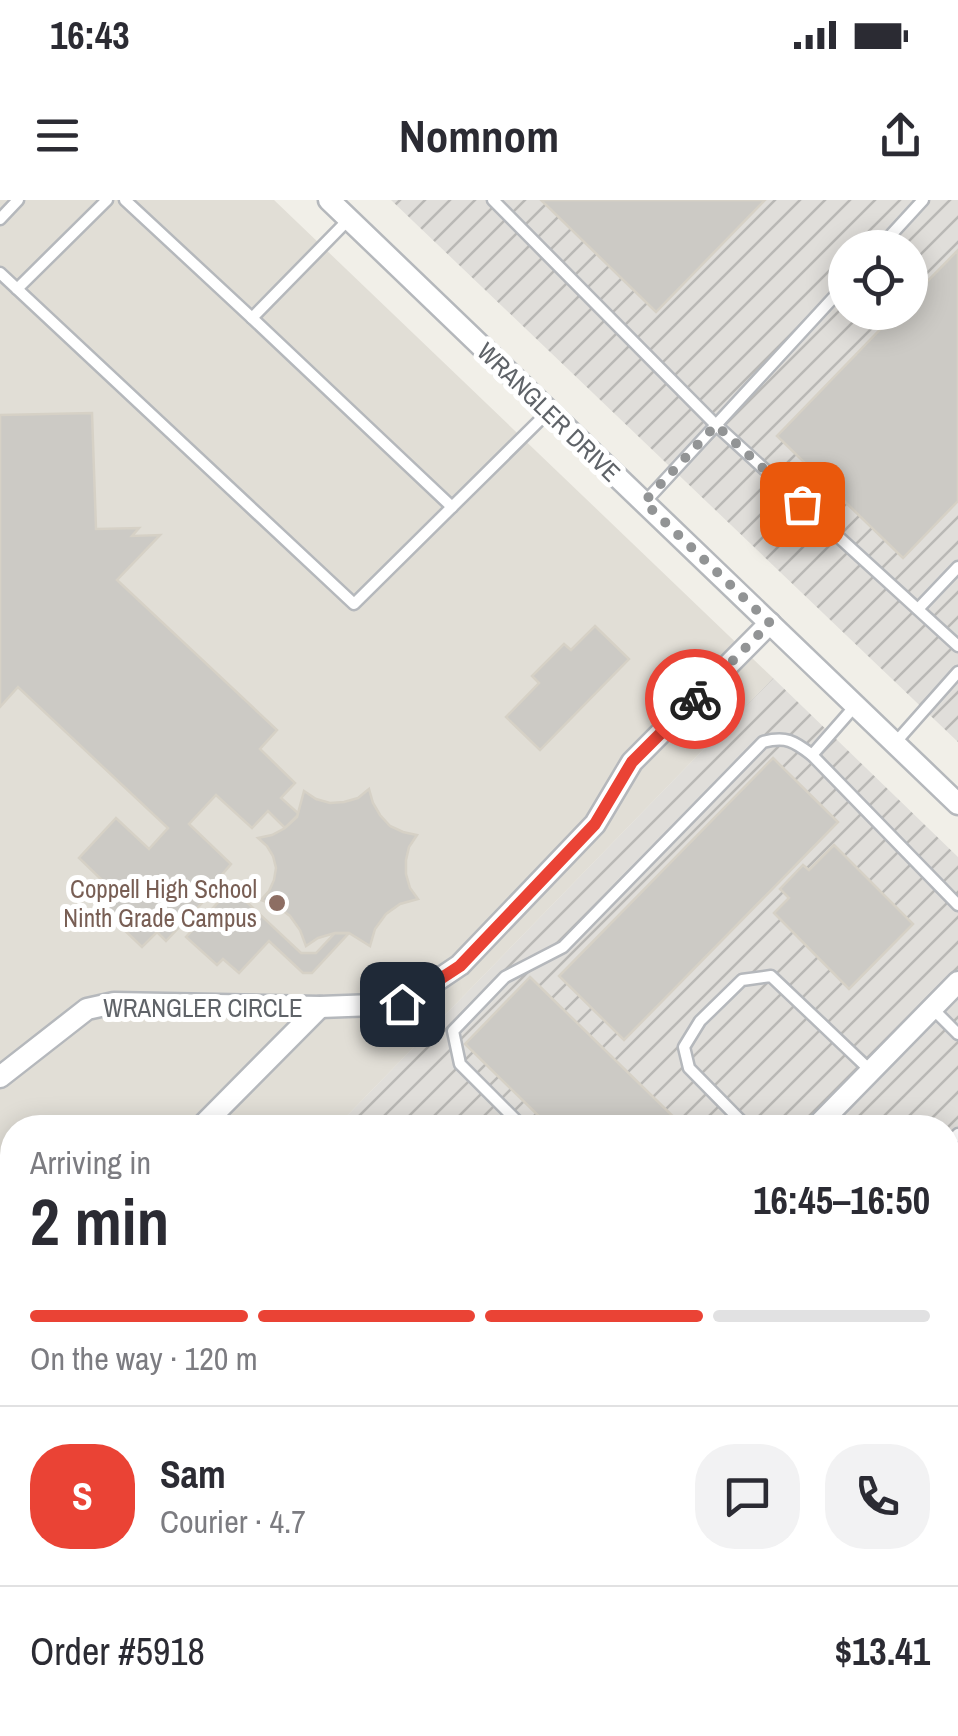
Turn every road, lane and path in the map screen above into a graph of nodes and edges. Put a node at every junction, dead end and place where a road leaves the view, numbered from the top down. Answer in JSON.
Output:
{"nodes":[{"id":1,"x":18,"y":200,"type":"edge"},
{"id":2,"x":106,"y":200,"type":"edge"},
{"id":3,"x":125,"y":200,"type":"edge"},
{"id":4,"x":329,"y":200,"type":"edge"},
{"id":5,"x":493,"y":200,"type":"edge"},
{"id":6,"x":923,"y":200,"type":"edge"},
{"id":7,"x":0,"y":219,"type":"edge"},
{"id":8,"x":348,"y":219,"type":"junction"},
{"id":9,"x":896,"y":230,"type":"edge"},
{"id":10,"x":0,"y":273,"type":"edge"},
{"id":11,"x":17,"y":289,"type":"junction"},
{"id":12,"x":828,"y":303,"type":"edge"},
{"id":13,"x":252,"y":318,"type":"junction"},
{"id":14,"x":549,"y":411,"type":"junction"},
{"id":15,"x":716,"y":425,"type":"junction"},
{"id":16,"x":644,"y":502,"type":"junction"},
{"id":17,"x":452,"y":507,"type":"junction"},
{"id":18,"x":958,"y":566,"type":"edge"},
{"id":19,"x":918,"y":610,"type":"junction"},
{"id":20,"x":770,"y":623,"type":"junction"},
{"id":21,"x":958,"y":646,"type":"edge"},
{"id":22,"x":958,"y":672,"type":"edge"},
{"id":23,"x":856,"y":706,"type":"junction"},
{"id":24,"x":895,"y":744,"type":"junction"},
{"id":25,"x":812,"y":755,"type":"junction"},
{"id":26,"x":958,"y":804,"type":"edge"},
{"id":27,"x":958,"y":905,"type":"edge"},
{"id":28,"x":958,"y":982,"type":"edge"},
{"id":29,"x":320,"y":1008,"type":"junction"},
{"id":30,"x":932,"y":1008,"type":"junction"},
{"id":31,"x":958,"y":1034,"type":"edge"},
{"id":32,"x":870,"y":1071,"type":"junction"},
{"id":33,"x":0,"y":1077,"type":"edge"},
{"id":34,"x":213,"y":1115,"type":"edge"},
{"id":35,"x":511,"y":1115,"type":"edge"},
{"id":36,"x":735,"y":1115,"type":"edge"},
{"id":37,"x":828,"y":1115,"type":"edge"}],
"edges":[{"from":1,"to":7,"type":"lane"},
{"from":2,"to":11,"type":"lane"},
{"from":3,"to":13,"type":"lane"},
{"from":4,"to":8,"type":"street","name":"WRANGLER DRIVE"},
{"from":5,"to":15,"type":"lane"},
{"from":6,"to":9,"type":"lane"},
{"from":8,"to":13,"type":"lane"},
{"from":8,"to":14,"type":"street","name":"WRANGLER DRIVE"},
{"from":10,"to":11,"type":"lane"},
{"from":11,"to":17,"type":"lane"},
{"from":12,"to":15,"type":"lane"},
{"from":13,"to":17,"type":"lane"},
{"from":14,"to":16,"type":"street","name":"WRANGLER DRIVE"},
{"from":14,"to":17,"type":"lane"},
{"from":15,"to":16,"type":"lane"},
{"from":15,"to":19,"type":"lane"},
{"from":16,"to":20,"type":"street","name":"WRANGLER DRIVE"},
{"from":18,"to":19,"type":"lane"},
{"from":19,"to":21,"type":"lane"},
{"from":20,"to":23,"type":"street","name":"WRANGLER DRIVE"},
{"from":20,"to":29,"type":"street"},
{"from":22,"to":24,"type":"lane"},
{"from":23,"to":24,"type":"street","name":"WRANGLER DRIVE"},
{"from":23,"to":25,"type":"lane"},
{"from":24,"to":26,"type":"street","name":"WRANGLER DRIVE"},
{"from":25,"to":27,"type":"lane"},
{"from":25,"to":35,"type":"lane"},
{"from":28,"to":30,"type":"street"},
{"from":29,"to":33,"type":"street","name":"WRANGLER CIRCLE"},
{"from":29,"to":34,"type":"street","name":"WRANGLER CIRCLE"},
{"from":30,"to":31,"type":"lane"},
{"from":30,"to":32,"type":"street"},
{"from":32,"to":36,"type":"lane"},
{"from":32,"to":37,"type":"street"}]}
